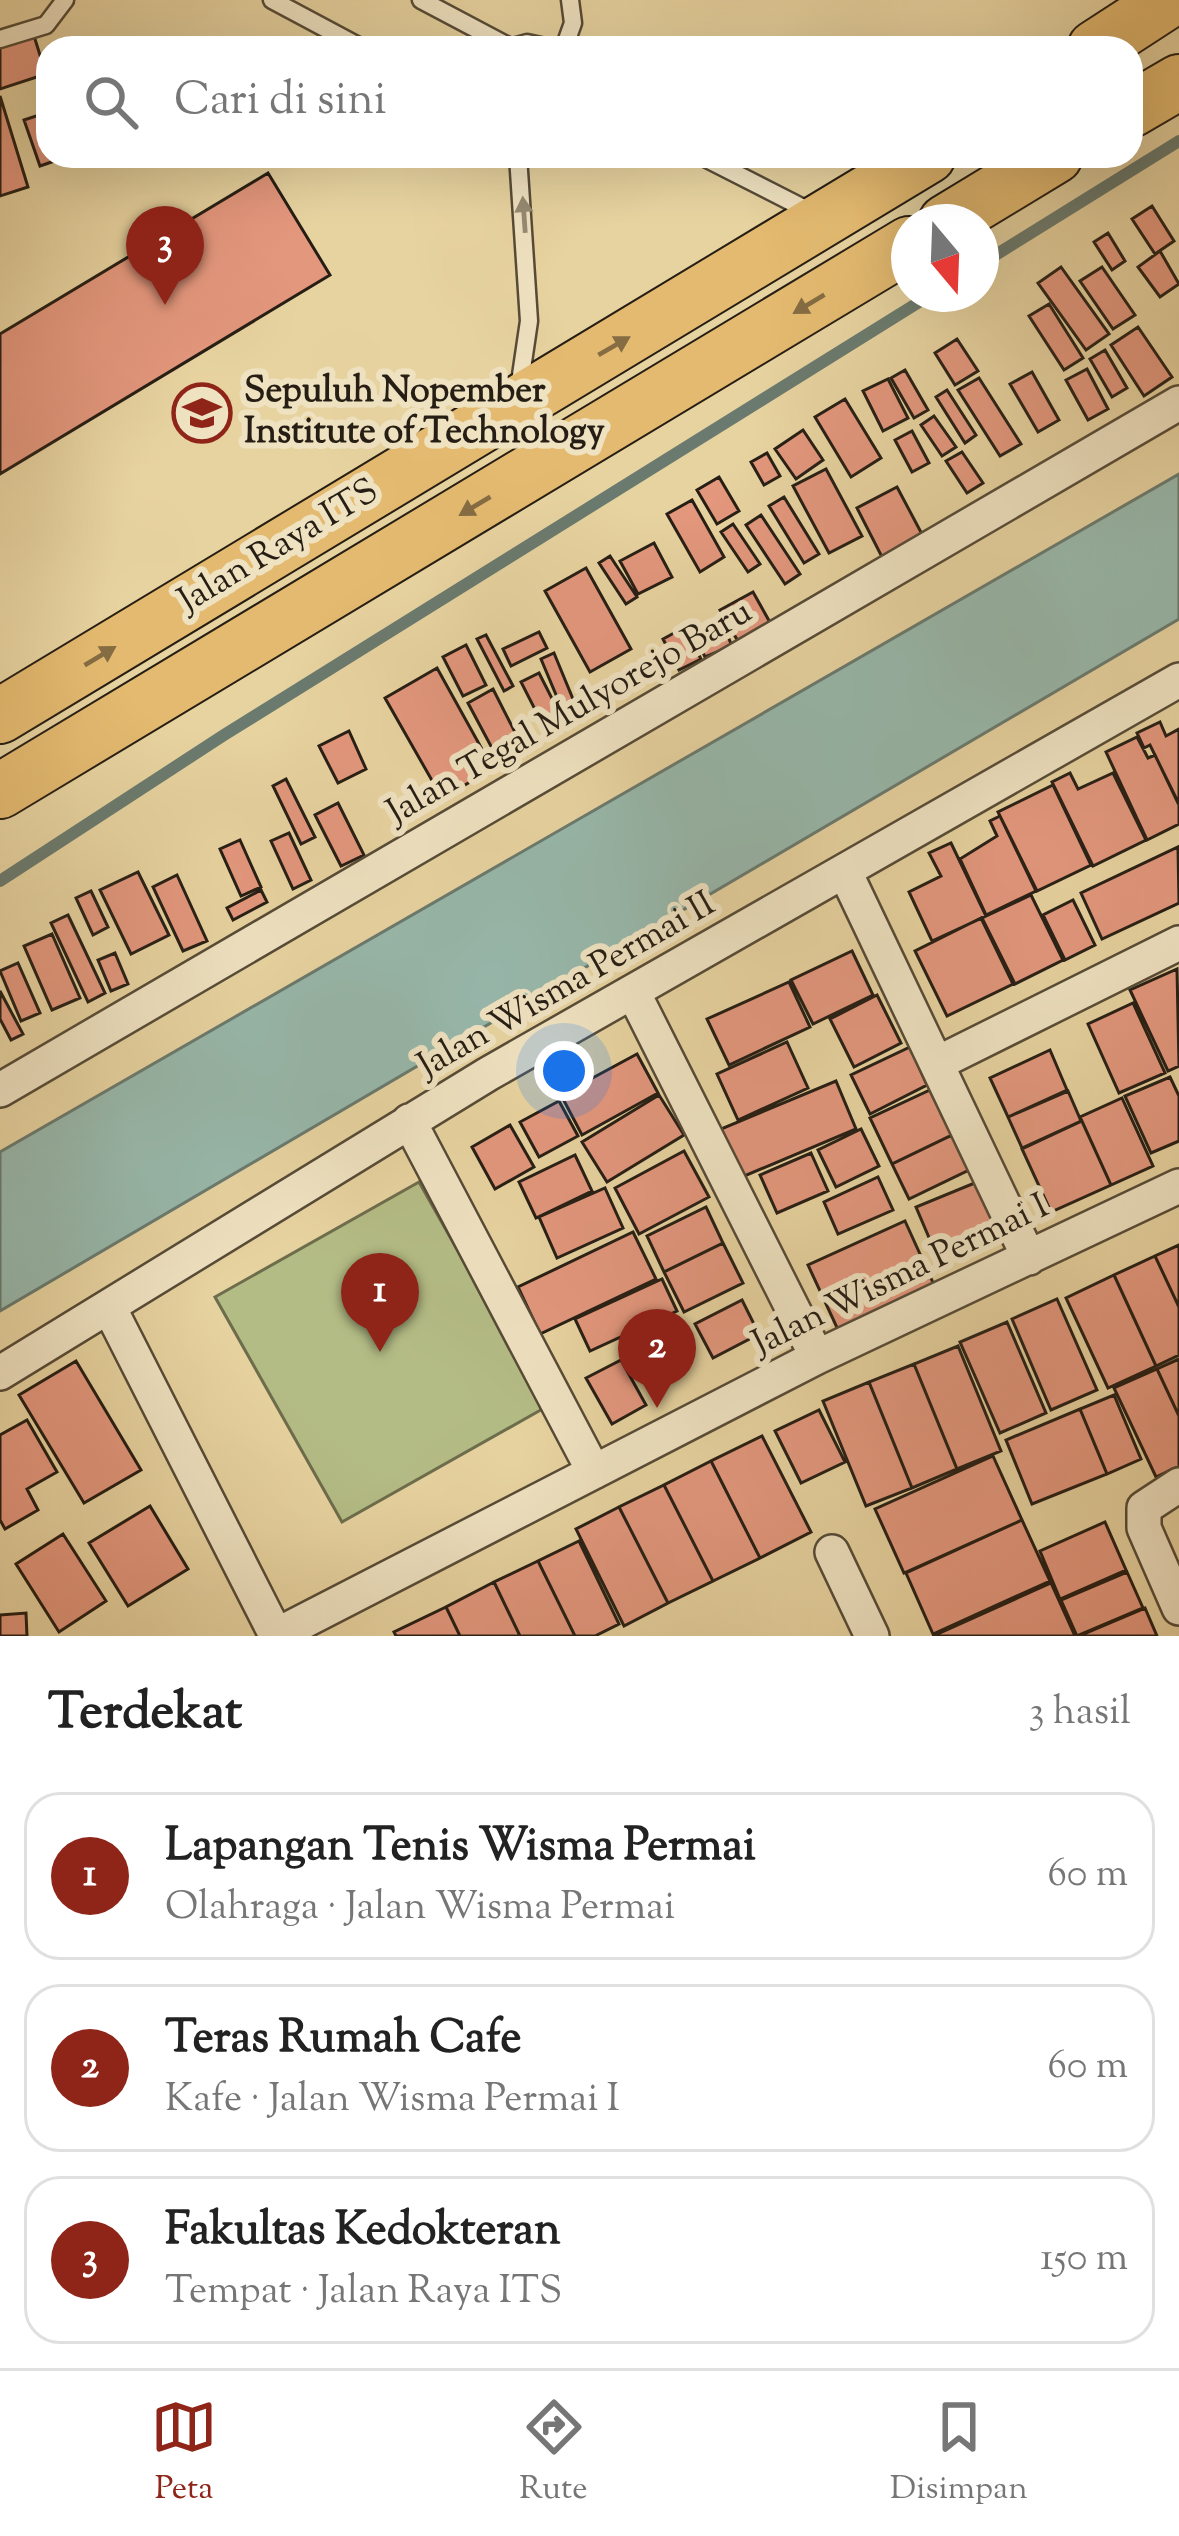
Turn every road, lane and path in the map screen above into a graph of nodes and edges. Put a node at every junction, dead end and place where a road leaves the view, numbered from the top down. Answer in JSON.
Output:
{"nodes":[{"id":1,"x":65,"y":0,"type":"edge"},
{"id":2,"x":272,"y":0,"type":"edge"},
{"id":3,"x":421,"y":0,"type":"edge"},
{"id":4,"x":571,"y":0,"type":"edge"},
{"id":5,"x":1169,"y":0,"type":"edge"},
{"id":6,"x":340,"y":36,"type":"edge"},
{"id":7,"x":489,"y":36,"type":"edge"},
{"id":8,"x":568,"y":36,"type":"edge"},
{"id":9,"x":1114,"y":36,"type":"edge"},
{"id":10,"x":0,"y":40,"type":"edge"},
{"id":11,"x":1179,"y":82,"type":"edge"},
{"id":12,"x":1143,"y":103,"type":"edge"},
{"id":13,"x":519,"y":168,"type":"edge"},
{"id":14,"x":725,"y":168,"type":"edge"},
{"id":15,"x":909,"y":168,"type":"edge"},
{"id":16,"x":1035,"y":168,"type":"edge"},
{"id":17,"x":976,"y":204,"type":"edge"},
{"id":18,"x":828,"y":220,"type":"junction"},
{"id":19,"x":891,"y":255,"type":"edge"},
{"id":20,"x":517,"y":402,"type":"junction"},
{"id":21,"x":1179,"y":403,"type":"edge"},
{"id":22,"x":1179,"y":680,"type":"edge"},
{"id":23,"x":0,"y":716,"type":"edge"},
{"id":24,"x":0,"y":791,"type":"edge"},
{"id":25,"x":845,"y":872,"type":"junction"},
{"id":26,"x":1179,"y":943,"type":"edge"},
{"id":27,"x":634,"y":994,"type":"junction"},
{"id":28,"x":938,"y":1063,"type":"junction"},
{"id":29,"x":0,"y":1090,"type":"edge"},
{"id":30,"x":409,"y":1121,"type":"junction"},
{"id":31,"x":1179,"y":1186,"type":"edge"},
{"id":32,"x":1029,"y":1258,"type":"junction"},
{"id":33,"x":109,"y":1307,"type":"junction"},
{"id":34,"x":817,"y":1358,"type":"junction"},
{"id":35,"x":0,"y":1373,"type":"edge"},
{"id":36,"x":594,"y":1472,"type":"junction"},
{"id":37,"x":1179,"y":1485,"type":"edge"},
{"id":38,"x":832,"y":1552,"type":"dead end"},
{"id":39,"x":1179,"y":1608,"type":"edge"},
{"id":40,"x":275,"y":1636,"type":"edge"},
{"id":41,"x":872,"y":1636,"type":"edge"}],
"edges":[{"from":1,"to":10,"type":"lane"},
{"from":2,"to":6,"type":"lane"},
{"from":3,"to":7,"type":"lane"},
{"from":4,"to":8,"type":"lane"},
{"from":5,"to":9,"type":"main road"},
{"from":11,"to":12,"type":"main road"},
{"from":20,"to":13,"type":"lane","one_way":true},
{"from":14,"to":18,"type":"lane"},
{"from":15,"to":18,"type":"main road","name":"Jalan Raya ITS"},
{"from":16,"to":17,"type":"main road"},
{"from":20,"to":18,"type":"main road","name":"Jalan Raya ITS","one_way":true},
{"from":19,"to":24,"type":"main road","name":"Jalan Raya ITS","one_way":true},
{"from":23,"to":20,"type":"main road","name":"Jalan Raya ITS","one_way":true},
{"from":21,"to":29,"type":"street","name":"Jalan Tegal Mulyorejo Baru"},
{"from":22,"to":25,"type":"street","name":"Jalan Wisma Permai II"},
{"from":25,"to":27,"type":"street","name":"Jalan Wisma Permai II"},
{"from":25,"to":28,"type":"street"},
{"from":26,"to":28,"type":"street"},
{"from":27,"to":30,"type":"street","name":"Jalan Wisma Permai II"},
{"from":27,"to":34,"type":"street"},
{"from":28,"to":32,"type":"street"},
{"from":30,"to":33,"type":"street","name":"Jalan Wisma Permai II"},
{"from":30,"to":36,"type":"street"},
{"from":31,"to":32,"type":"street","name":"Jalan Wisma Permai I"},
{"from":32,"to":34,"type":"street","name":"Jalan Wisma Permai I"},
{"from":33,"to":35,"type":"street","name":"Jalan Wisma Permai II"},
{"from":33,"to":40,"type":"street"},
{"from":34,"to":36,"type":"street","name":"Jalan Wisma Permai I"},
{"from":36,"to":40,"type":"street","name":"Jalan Wisma Permai I"},
{"from":37,"to":39,"type":"street"},
{"from":38,"to":41,"type":"street"}]}
